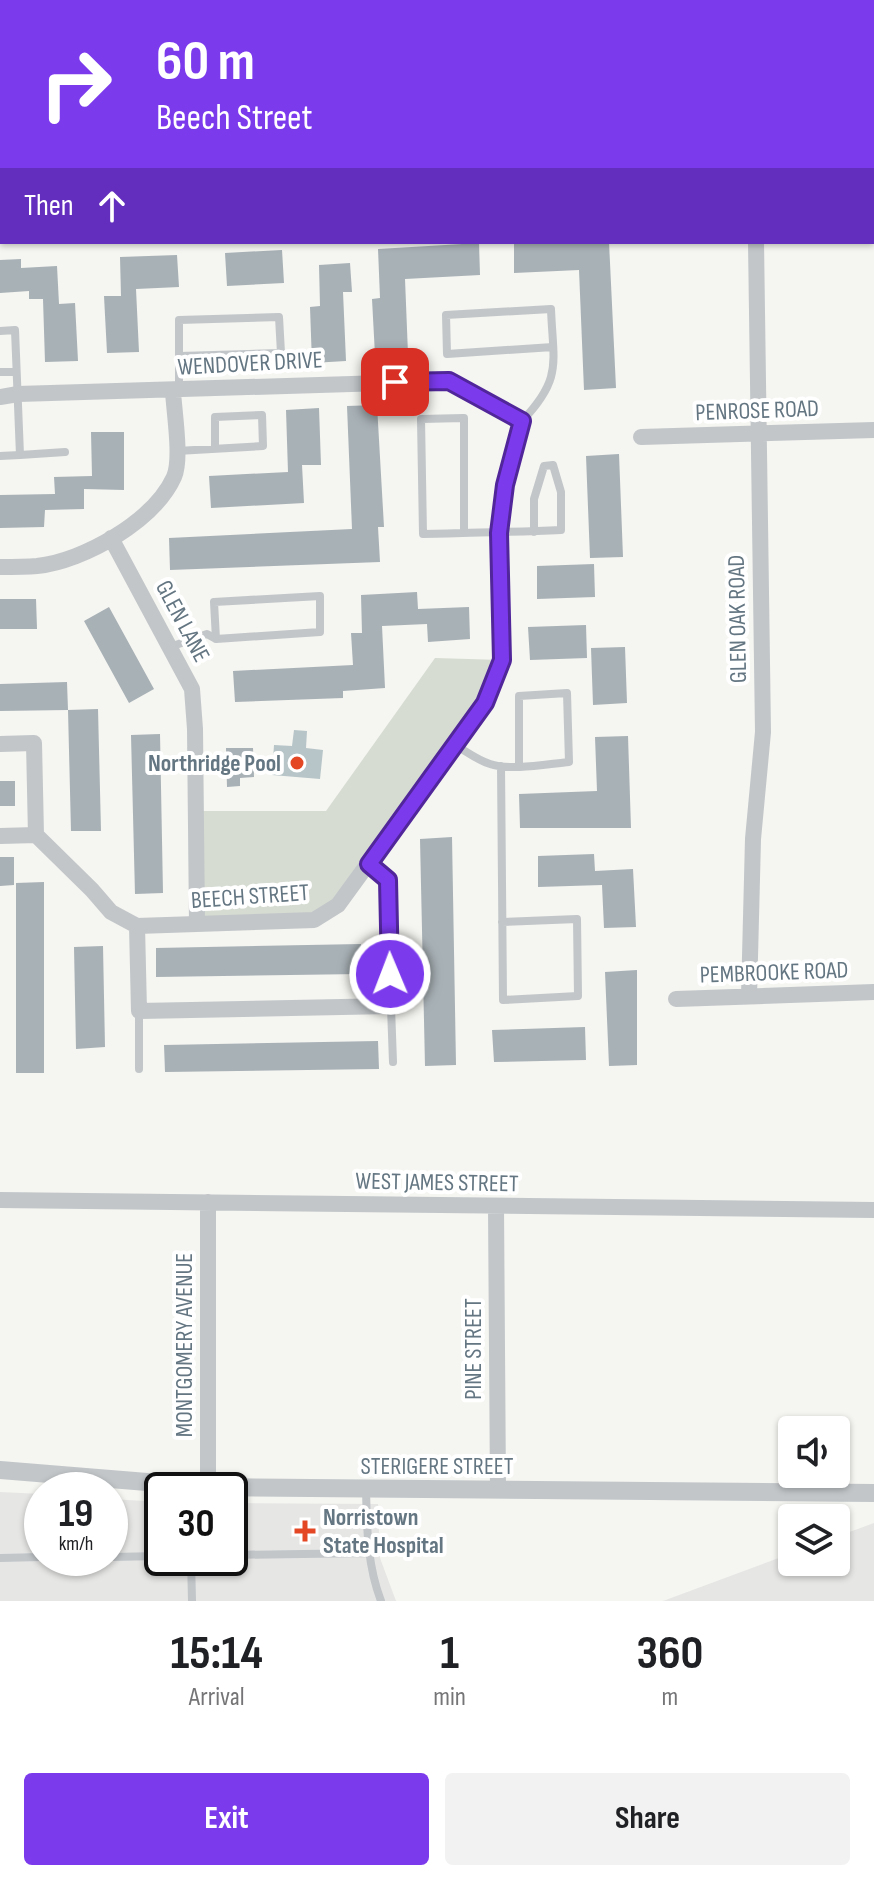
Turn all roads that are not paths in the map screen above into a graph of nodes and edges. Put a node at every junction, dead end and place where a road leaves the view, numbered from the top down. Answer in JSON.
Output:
{"nodes":[{"id":1,"x":756,"y":244,"type":"edge"},
{"id":2,"x":0,"y":331,"type":"edge"},
{"id":3,"x":553,"y":347,"type":"junction"},
{"id":4,"x":180,"y":356,"type":"junction"},
{"id":5,"x":0,"y":372,"type":"edge"},
{"id":6,"x":16,"y":372,"type":"junction"},
{"id":7,"x":176,"y":391,"type":"junction"},
{"id":8,"x":18,"y":394,"type":"junction"},
{"id":9,"x":0,"y":397,"type":"edge"},
{"id":10,"x":522,"y":421,"type":"junction"},
{"id":11,"x":874,"y":430,"type":"edge"},
{"id":12,"x":760,"y":434,"type":"junction"},
{"id":13,"x":641,"y":437,"type":"dead end"},
{"id":14,"x":215,"y":448,"type":"junction"},
{"id":15,"x":176,"y":451,"type":"junction"},
{"id":16,"x":65,"y":452,"type":"dead end"},
{"id":17,"x":20,"y":455,"type":"junction"},
{"id":18,"x":0,"y":456,"type":"edge"},
{"id":19,"x":534,"y":532,"type":"junction"},
{"id":20,"x":464,"y":533,"type":"junction"},
{"id":21,"x":499,"y":533,"type":"junction"},
{"id":22,"x":111,"y":538,"type":"junction"},
{"id":23,"x":0,"y":567,"type":"edge"},
{"id":24,"x":216,"y":639,"type":"junction"},
{"id":25,"x":170,"y":647,"type":"junction"},
{"id":26,"x":0,"y":744,"type":"edge"},
{"id":27,"x":455,"y":745,"type":"junction"},
{"id":28,"x":519,"y":765,"type":"junction"},
{"id":29,"x":501,"y":766,"type":"junction"},
{"id":30,"x":36,"y":835,"type":"junction"},
{"id":31,"x":0,"y":836,"type":"edge"},
{"id":32,"x":369,"y":864,"type":"junction"},
{"id":33,"x":502,"y":922,"type":"junction"},
{"id":34,"x":197,"y":923,"type":"junction"},
{"id":35,"x":137,"y":926,"type":"junction"},
{"id":36,"x":874,"y":992,"type":"edge"},
{"id":37,"x":749,"y":996,"type":"junction"},
{"id":38,"x":676,"y":999,"type":"dead end"},
{"id":39,"x":391,"y":1006,"type":"junction"},
{"id":40,"x":139,"y":1011,"type":"junction"},
{"id":41,"x":393,"y":1062,"type":"dead end"},
{"id":42,"x":139,"y":1069,"type":"dead end"},
{"id":43,"x":0,"y":1200,"type":"edge"},
{"id":44,"x":208,"y":1202,"type":"junction"},
{"id":45,"x":496,"y":1207,"type":"junction"},
{"id":46,"x":874,"y":1210,"type":"edge"},
{"id":47,"x":0,"y":1470,"type":"edge"},
{"id":48,"x":208,"y":1472,"type":"edge"},
{"id":49,"x":144,"y":1482,"type":"edge"},
{"id":50,"x":248,"y":1488,"type":"edge"},
{"id":51,"x":366,"y":1489,"type":"junction"},
{"id":52,"x":498,"y":1490,"type":"junction"},
{"id":53,"x":874,"y":1493,"type":"edge"},
{"id":54,"x":368,"y":1553,"type":"junction"},
{"id":55,"x":248,"y":1555,"type":"edge"},
{"id":56,"x":24,"y":1557,"type":"edge"},
{"id":57,"x":0,"y":1558,"type":"edge"},
{"id":58,"x":191,"y":1576,"type":"edge"},
{"id":59,"x":192,"y":1601,"type":"edge"},
{"id":60,"x":381,"y":1601,"type":"edge"}],
"edges":[{"from":1,"to":12,"type":"street","name":"GLEN OAK ROAD"},
{"from":2,"to":6,"type":"lane"},
{"from":3,"to":3,"type":"lane"},
{"from":3,"to":10,"type":"lane"},
{"from":4,"to":4,"type":"lane"},
{"from":4,"to":7,"type":"lane"},
{"from":5,"to":6,"type":"lane"},
{"from":6,"to":8,"type":"lane"},
{"from":7,"to":8,"type":"street","name":"WENDOVER DRIVE"},
{"from":7,"to":10,"type":"street","name":"WENDOVER DRIVE"},
{"from":7,"to":15,"type":"street"},
{"from":8,"to":9,"type":"street","name":"WENDOVER DRIVE"},
{"from":8,"to":17,"type":"lane"},
{"from":10,"to":21,"type":"street"},
{"from":11,"to":12,"type":"street","name":"PENROSE ROAD"},
{"from":12,"to":13,"type":"street","name":"PENROSE ROAD"},
{"from":12,"to":37,"type":"street","name":"GLEN OAK ROAD"},
{"from":14,"to":14,"type":"lane"},
{"from":14,"to":15,"type":"lane"},
{"from":15,"to":22,"type":"street"},
{"from":16,"to":17,"type":"lane"},
{"from":17,"to":18,"type":"lane"},
{"from":19,"to":19,"type":"lane"},
{"from":19,"to":21,"type":"lane"},
{"from":20,"to":20,"type":"lane"},
{"from":20,"to":21,"type":"lane"},
{"from":21,"to":27,"type":"street","name":"BEECH STREET"},
{"from":22,"to":23,"type":"street"},
{"from":22,"to":25,"type":"street","name":"GLEN LANE"},
{"from":24,"to":24,"type":"lane"},
{"from":24,"to":25,"type":"lane"},
{"from":25,"to":34,"type":"street","name":"GLEN LANE"},
{"from":26,"to":30,"type":"street"},
{"from":27,"to":29,"type":"lane"},
{"from":27,"to":32,"type":"street","name":"BEECH STREET"},
{"from":28,"to":28,"type":"lane"},
{"from":28,"to":29,"type":"lane"},
{"from":29,"to":33,"type":"lane"},
{"from":30,"to":31,"type":"street"},
{"from":30,"to":35,"type":"street"},
{"from":32,"to":34,"type":"street","name":"BEECH STREET"},
{"from":32,"to":39,"type":"street"},
{"from":33,"to":33,"type":"lane"},
{"from":34,"to":35,"type":"street","name":"BEECH STREET"},
{"from":35,"to":40,"type":"street"},
{"from":36,"to":37,"type":"street","name":"PEMBROOKE ROAD"},
{"from":37,"to":38,"type":"street","name":"PEMBROOKE ROAD"},
{"from":39,"to":40,"type":"street"},
{"from":39,"to":41,"type":"lane"},
{"from":40,"to":42,"type":"lane"},
{"from":43,"to":44,"type":"street","name":"WEST JAMES STREET"},
{"from":44,"to":45,"type":"street","name":"WEST JAMES STREET"},
{"from":44,"to":48,"type":"street","name":"MONTGOMERY AVENUE"},
{"from":45,"to":46,"type":"street","name":"WEST JAMES STREET"},
{"from":45,"to":52,"type":"street","name":"PINE STREET"},
{"from":47,"to":49,"type":"street","name":"STERIGERE STREET"},
{"from":50,"to":51,"type":"street","name":"STERIGERE STREET"},
{"from":51,"to":52,"type":"street","name":"STERIGERE STREET"},
{"from":51,"to":54,"type":"lane"},
{"from":52,"to":53,"type":"street","name":"STERIGERE STREET"},
{"from":54,"to":55,"type":"lane"},
{"from":54,"to":60,"type":"lane"},
{"from":56,"to":57,"type":"lane"},
{"from":58,"to":59,"type":"lane"}]}
